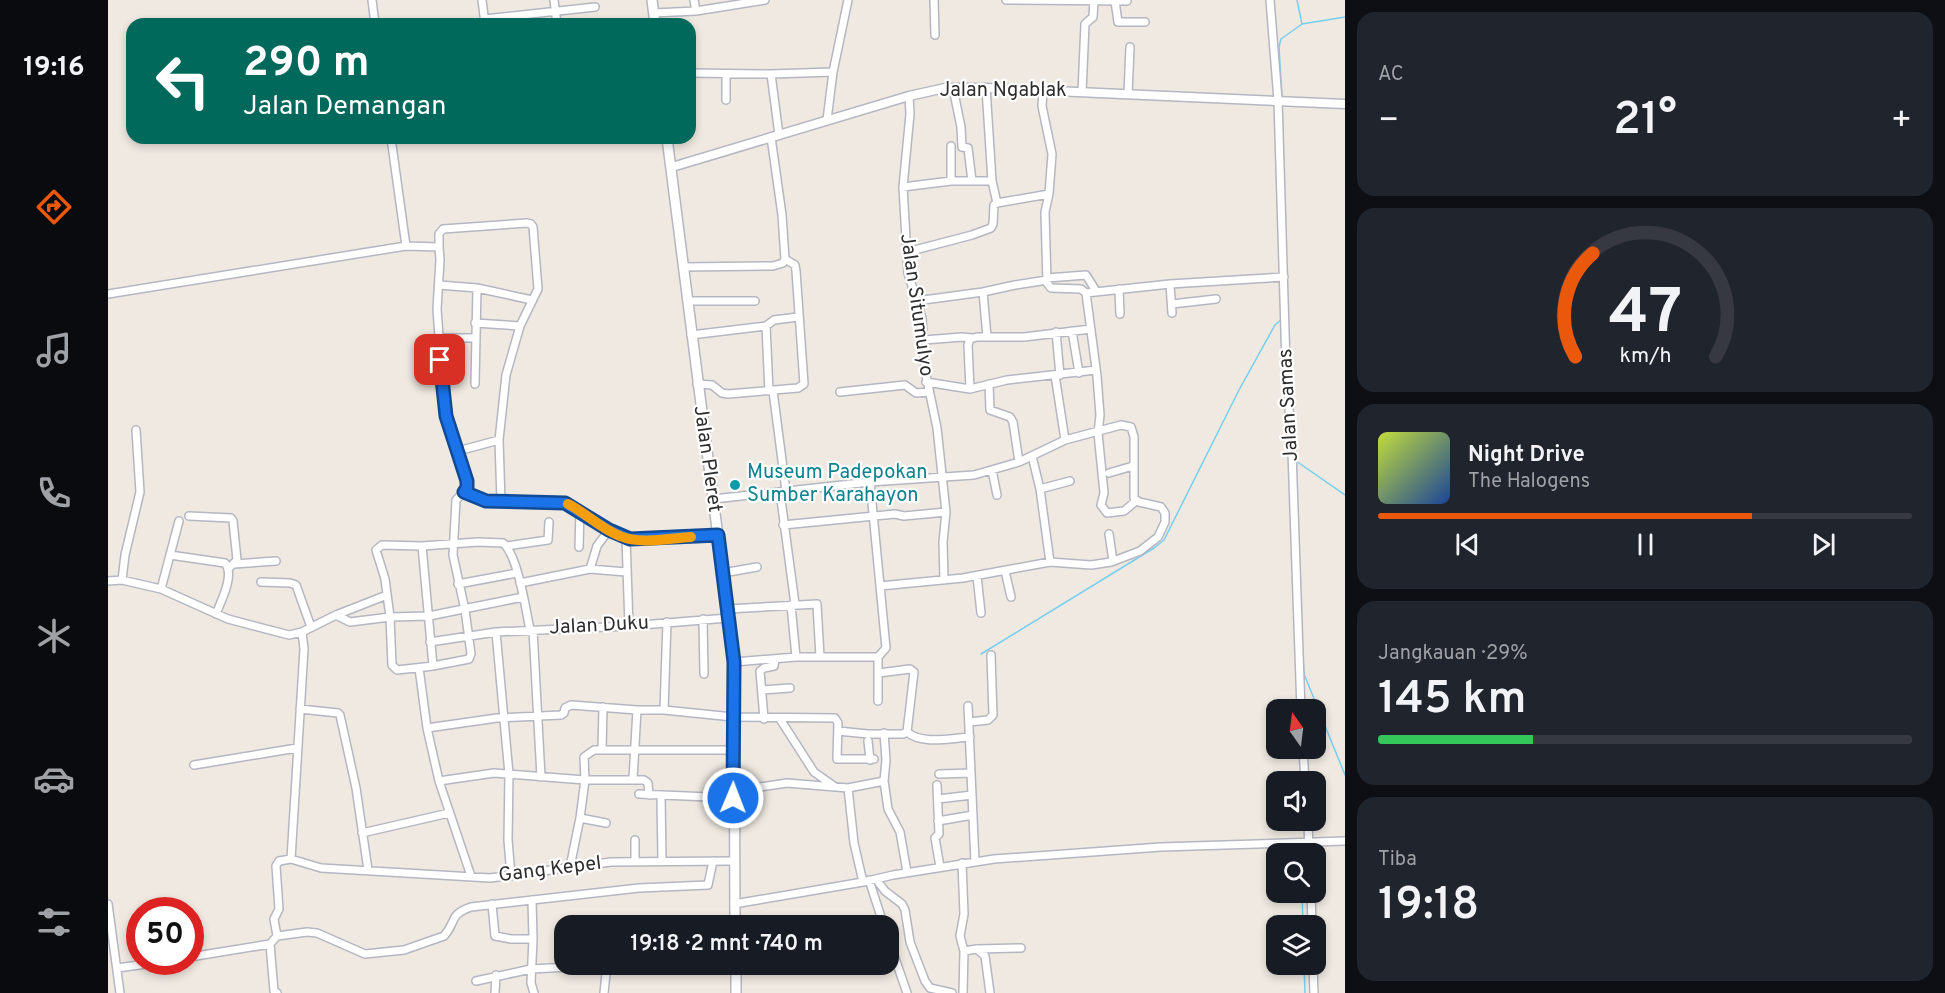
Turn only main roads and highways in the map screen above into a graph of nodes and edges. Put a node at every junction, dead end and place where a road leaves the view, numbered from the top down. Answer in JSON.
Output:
{"nodes":[{"id":1,"x":652,"y":0,"type":"edge"},
{"id":2,"x":656,"y":18,"type":"edge"},
{"id":3,"x":669,"y":144,"type":"edge"},
{"id":4,"x":734,"y":915,"type":"edge"},
{"id":5,"x":736,"y":975,"type":"edge"},
{"id":6,"x":736,"y":993,"type":"edge"}],
"edges":[{"from":1,"to":2,"type":"main road"},
{"from":3,"to":4,"type":"main road","name":"Jalan Pleret"},
{"from":5,"to":6,"type":"main road"}]}
